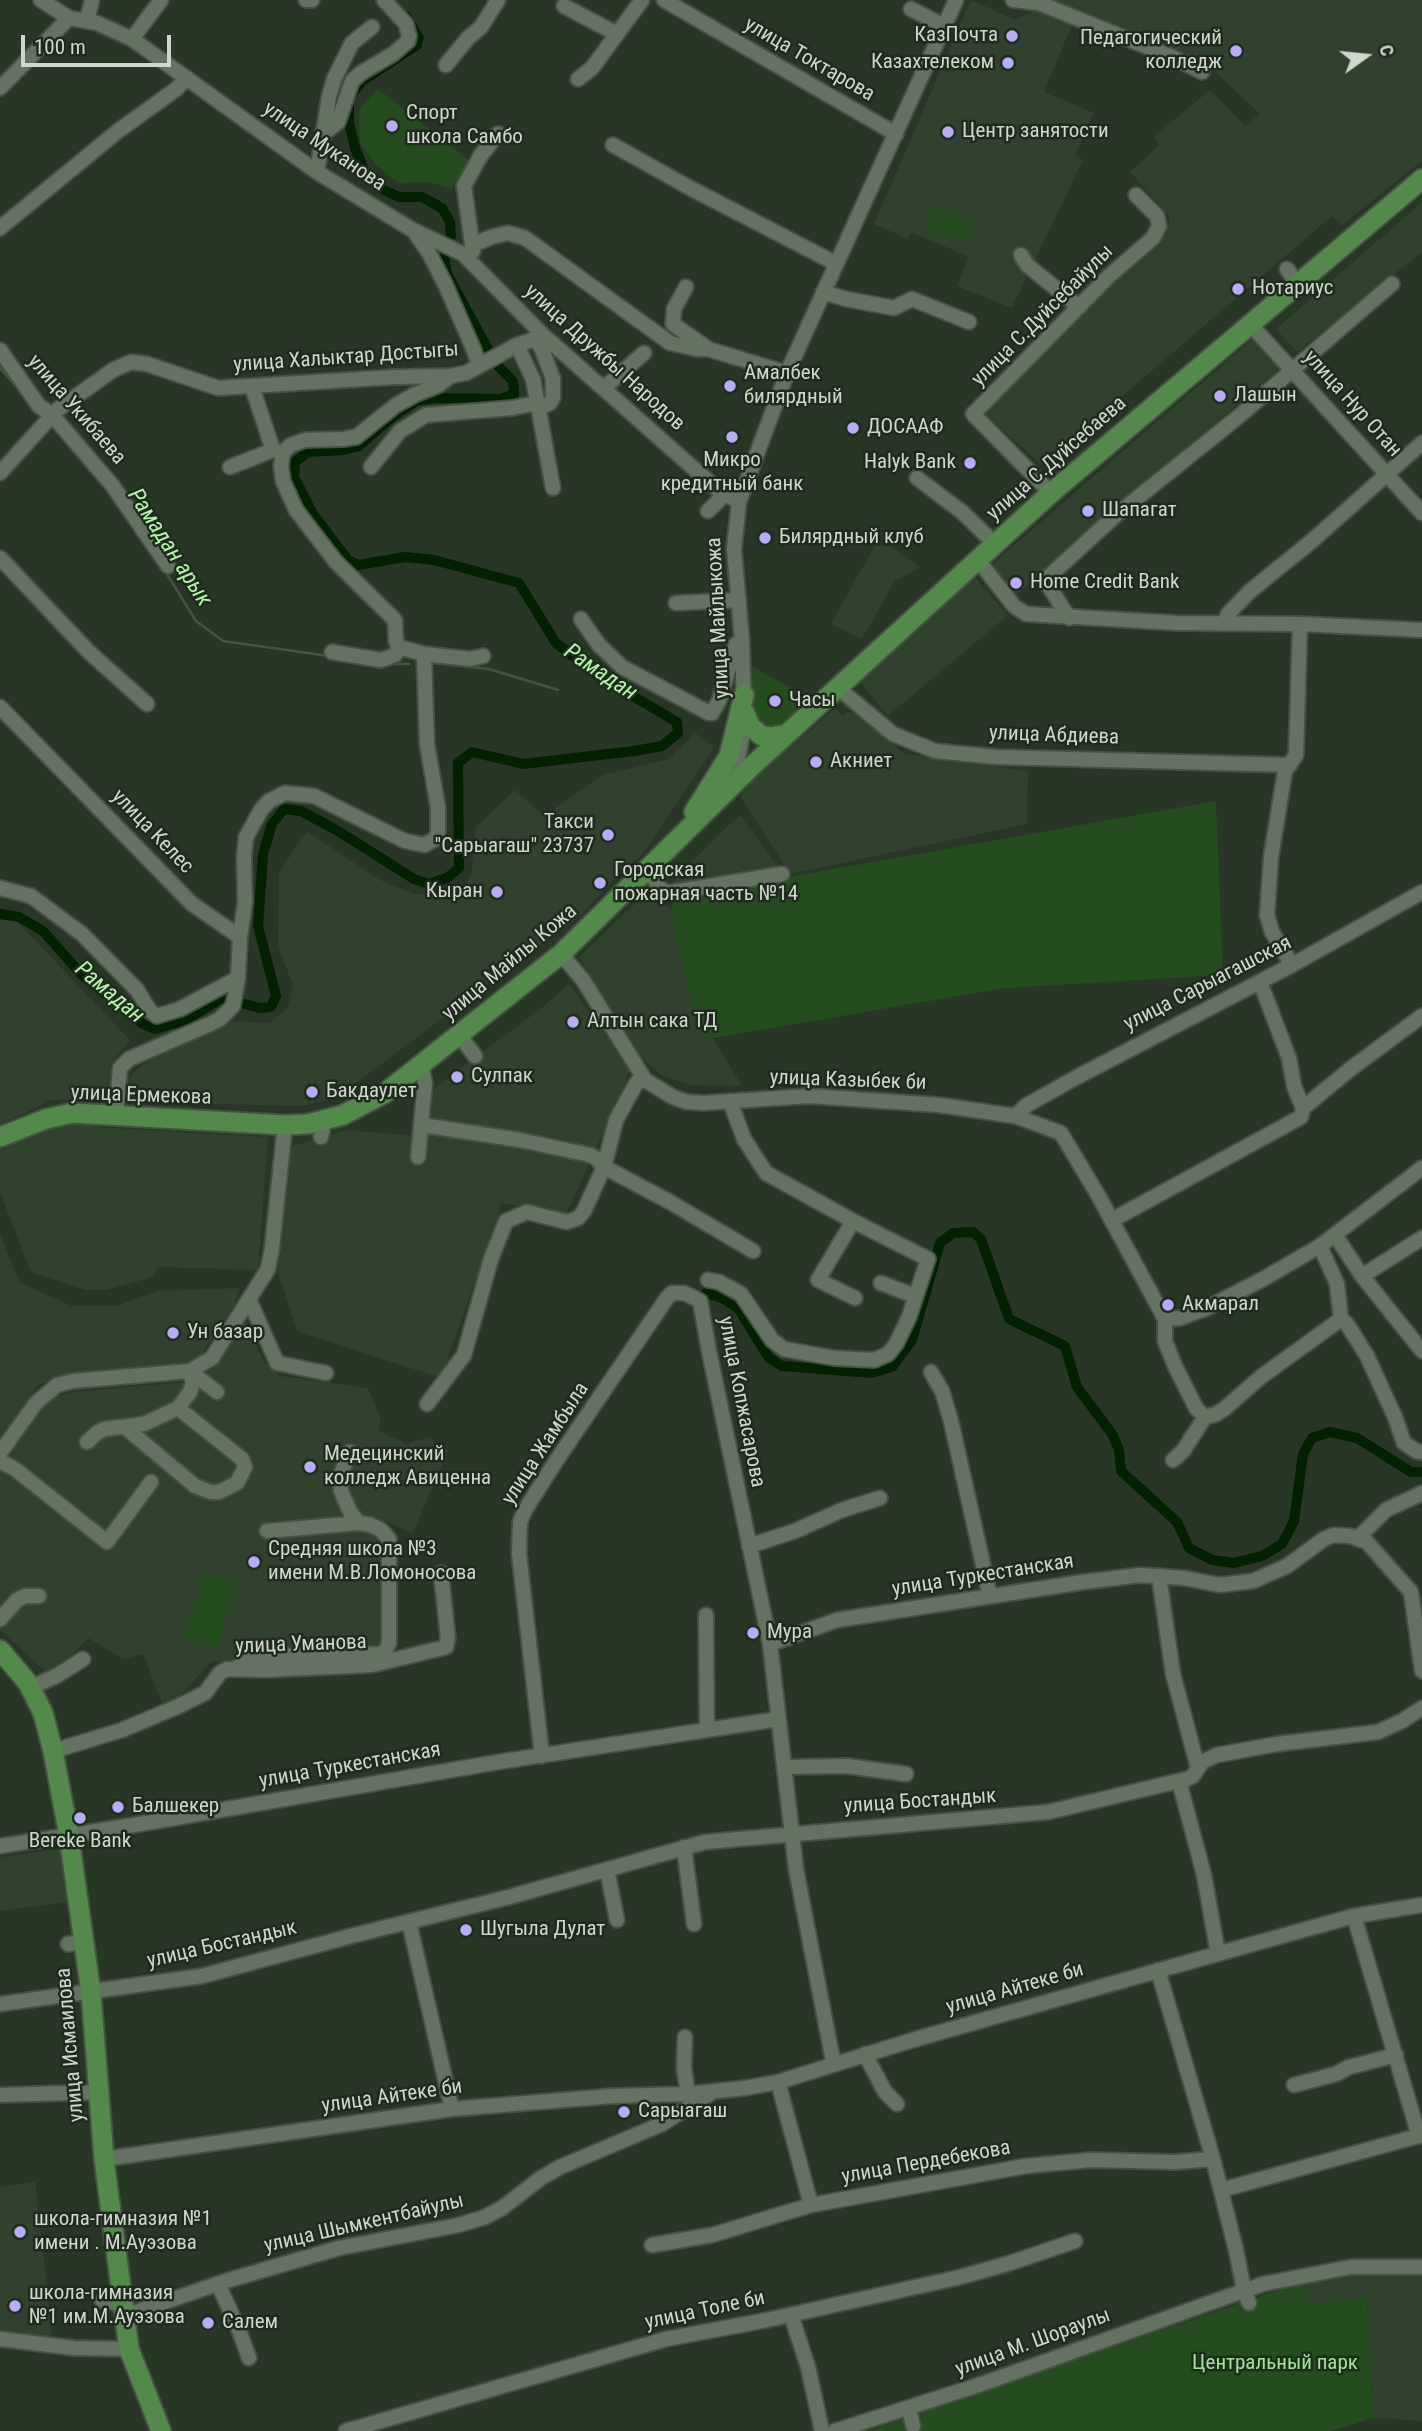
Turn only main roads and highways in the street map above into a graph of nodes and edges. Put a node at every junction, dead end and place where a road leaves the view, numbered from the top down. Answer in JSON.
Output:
{"nodes":[{"id":1,"x":1422,"y":179,"type":"edge"},
{"id":2,"x":787,"y":734,"type":"junction"},
{"id":3,"x":733,"y":785,"type":"joint"},
{"id":4,"x":687,"y":831,"type":"junction"},
{"id":5,"x":285,"y":1125,"type":"joint"},
{"id":6,"x":0,"y":1138,"type":"edge"},
{"id":7,"x":3,"y":1660,"type":"edge"},
{"id":8,"x":161,"y":2431,"type":"edge"}],
"edges":[{"from":1,"to":2,"type":"main road","name":"улица С.Дуйсебаева"},
{"from":2,"to":3,"type":"main road","name":"улица С.Дуйсебаева"},
{"from":2,"to":4,"type":"main road"},
{"from":3,"to":4,"type":"main road","name":"улица Майлы Кожа"},
{"from":4,"to":5,"type":"main road","name":"улица Майлы Кожа"},
{"from":5,"to":6,"type":"main road","name":"улица Ермекова"},
{"from":7,"to":8,"type":"main road","name":"улица Исмаилова"}]}
